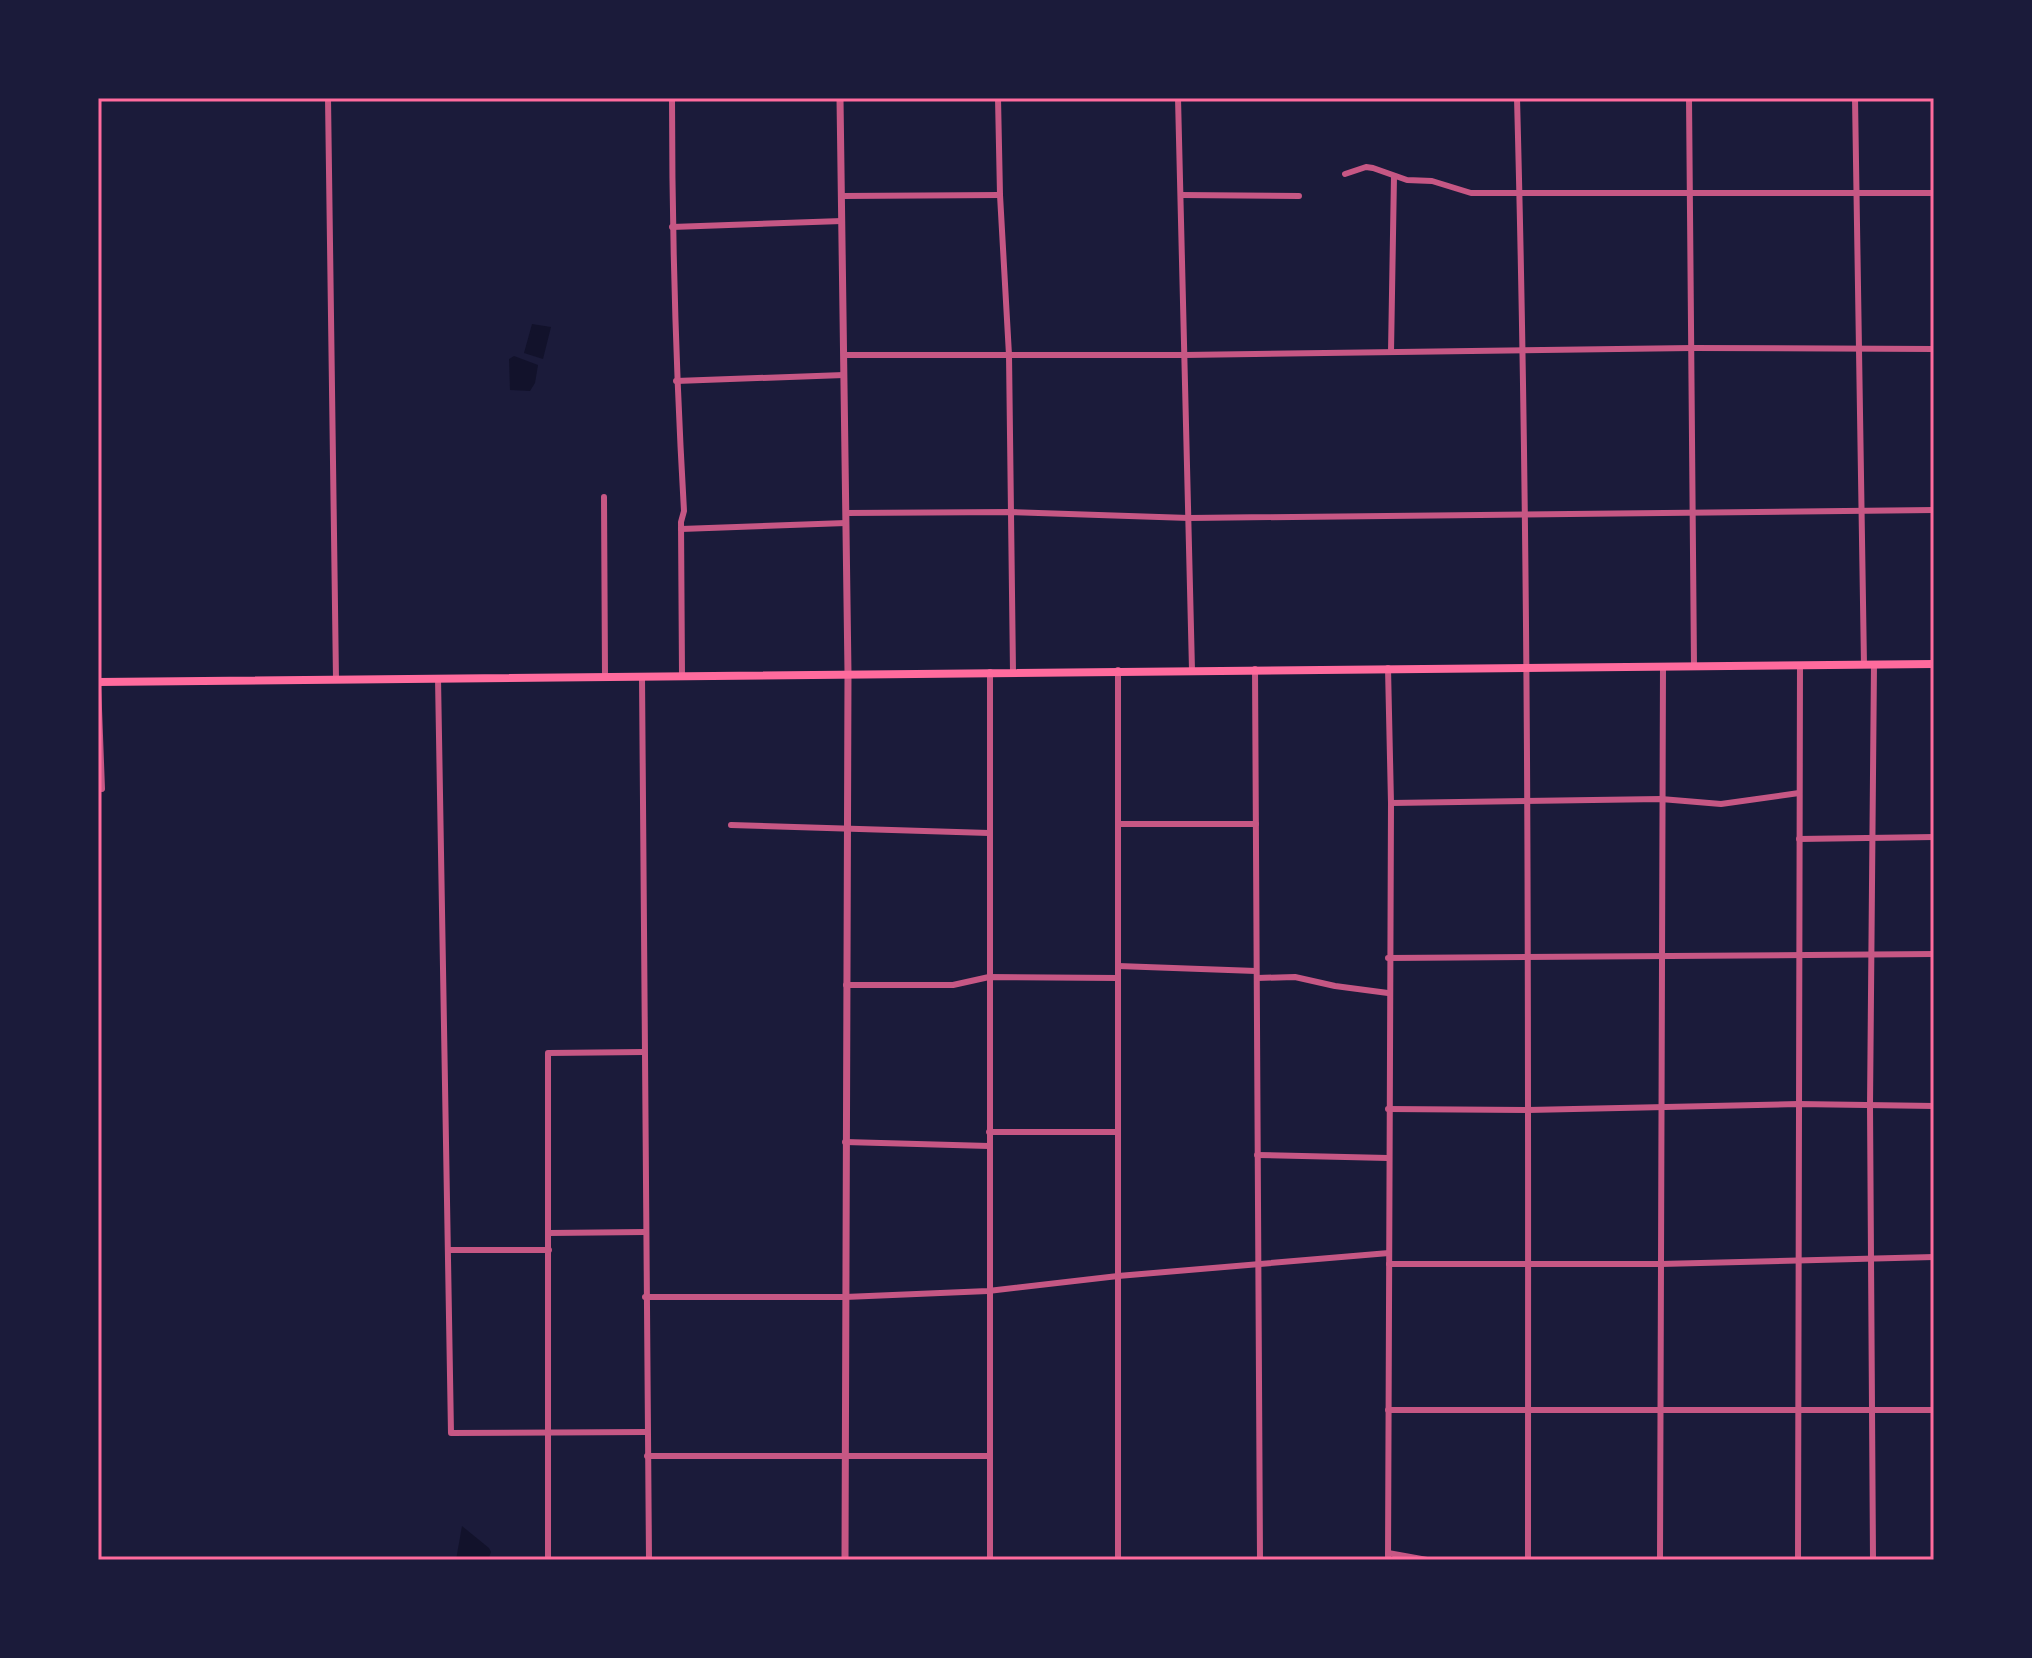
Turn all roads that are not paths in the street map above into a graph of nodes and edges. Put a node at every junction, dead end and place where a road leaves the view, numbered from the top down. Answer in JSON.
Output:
{"nodes":[{"id":1,"x":328,"y":98,"type":"edge"},
{"id":2,"x":672,"y":98,"type":"edge"},
{"id":3,"x":840,"y":98,"type":"edge"},
{"id":4,"x":998,"y":98,"type":"edge"},
{"id":5,"x":1178,"y":98,"type":"edge"},
{"id":6,"x":1517,"y":98,"type":"edge"},
{"id":7,"x":1689,"y":98,"type":"edge"},
{"id":8,"x":1855,"y":98,"type":"edge"},
{"id":9,"x":1345,"y":174,"type":"dead end"},
{"id":10,"x":1394,"y":176,"type":"junction"},
{"id":11,"x":1519,"y":192,"type":"junction"},
{"id":12,"x":1857,"y":192,"type":"junction"},
{"id":13,"x":1690,"y":193,"type":"junction"},
{"id":14,"x":1934,"y":193,"type":"edge"},
{"id":15,"x":1000,"y":195,"type":"junction"},
{"id":16,"x":1181,"y":195,"type":"junction"},
{"id":17,"x":842,"y":196,"type":"junction"},
{"id":18,"x":1299,"y":196,"type":"dead end"},
{"id":19,"x":842,"y":221,"type":"junction"},
{"id":20,"x":672,"y":227,"type":"junction"},
{"id":21,"x":1692,"y":348,"type":"junction"},
{"id":22,"x":1859,"y":349,"type":"junction"},
{"id":23,"x":1934,"y":349,"type":"edge"},
{"id":24,"x":1523,"y":350,"type":"junction"},
{"id":25,"x":1391,"y":352,"type":"junction"},
{"id":26,"x":844,"y":355,"type":"junction"},
{"id":27,"x":1009,"y":355,"type":"junction"},
{"id":28,"x":1185,"y":355,"type":"junction"},
{"id":29,"x":844,"y":375,"type":"junction"},
{"id":30,"x":676,"y":381,"type":"junction"},
{"id":31,"x":604,"y":497,"type":"dead end"},
{"id":32,"x":1934,"y":510,"type":"edge"},
{"id":33,"x":1861,"y":511,"type":"junction"},
{"id":34,"x":1011,"y":512,"type":"junction"},
{"id":35,"x":846,"y":513,"type":"junction"},
{"id":36,"x":1525,"y":513,"type":"junction"},
{"id":37,"x":1691,"y":515,"type":"junction"},
{"id":38,"x":1189,"y":518,"type":"junction"},
{"id":39,"x":846,"y":523,"type":"junction"},
{"id":40,"x":681,"y":529,"type":"junction"},
{"id":41,"x":1874,"y":664,"type":"junction"},
{"id":42,"x":1934,"y":664,"type":"edge"},
{"id":43,"x":1800,"y":665,"type":"junction"},
{"id":44,"x":1864,"y":665,"type":"junction"},
{"id":45,"x":1663,"y":666,"type":"junction"},
{"id":46,"x":1694,"y":666,"type":"junction"},
{"id":47,"x":1527,"y":667,"type":"junction"},
{"id":48,"x":1388,"y":668,"type":"junction"},
{"id":49,"x":1255,"y":669,"type":"junction"},
{"id":50,"x":1118,"y":670,"type":"junction"},
{"id":51,"x":1192,"y":670,"type":"junction"},
{"id":52,"x":990,"y":672,"type":"junction"},
{"id":53,"x":1013,"y":672,"type":"junction"},
{"id":54,"x":848,"y":673,"type":"junction"},
{"id":55,"x":682,"y":675,"type":"junction"},
{"id":56,"x":605,"y":676,"type":"junction"},
{"id":57,"x":642,"y":676,"type":"junction"},
{"id":58,"x":438,"y":678,"type":"junction"},
{"id":59,"x":336,"y":679,"type":"junction"},
{"id":60,"x":98,"y":682,"type":"edge"},
{"id":61,"x":102,"y":789,"type":"dead end"},
{"id":62,"x":1799,"y":793,"type":"junction"},
{"id":63,"x":1661,"y":799,"type":"junction"},
{"id":64,"x":1529,"y":802,"type":"junction"},
{"id":65,"x":1391,"y":803,"type":"junction"},
{"id":66,"x":1118,"y":824,"type":"junction"},
{"id":67,"x":1256,"y":824,"type":"junction"},
{"id":68,"x":731,"y":825,"type":"dead end"},
{"id":69,"x":847,"y":829,"type":"junction"},
{"id":70,"x":989,"y":833,"type":"junction"},
{"id":71,"x":1873,"y":837,"type":"junction"},
{"id":72,"x":1934,"y":837,"type":"edge"},
{"id":73,"x":1799,"y":839,"type":"junction"},
{"id":74,"x":1872,"y":954,"type":"junction"},
{"id":75,"x":1934,"y":954,"type":"edge"},
{"id":76,"x":1799,"y":956,"type":"junction"},
{"id":77,"x":1388,"y":958,"type":"junction"},
{"id":78,"x":1527,"y":958,"type":"junction"},
{"id":79,"x":1661,"y":958,"type":"junction"},
{"id":80,"x":1118,"y":966,"type":"junction"},
{"id":81,"x":1256,"y":974,"type":"junction"},
{"id":82,"x":989,"y":977,"type":"junction"},
{"id":83,"x":1118,"y":978,"type":"junction"},
{"id":84,"x":846,"y":985,"type":"junction"},
{"id":85,"x":1388,"y":993,"type":"junction"},
{"id":86,"x":644,"y":1052,"type":"junction"},
{"id":87,"x":1798,"y":1104,"type":"junction"},
{"id":88,"x":1870,"y":1106,"type":"junction"},
{"id":89,"x":1934,"y":1106,"type":"edge"},
{"id":90,"x":1663,"y":1107,"type":"junction"},
{"id":91,"x":1388,"y":1109,"type":"junction"},
{"id":92,"x":1528,"y":1110,"type":"junction"},
{"id":93,"x":989,"y":1132,"type":"junction"},
{"id":94,"x":1118,"y":1132,"type":"junction"},
{"id":95,"x":845,"y":1142,"type":"junction"},
{"id":96,"x":989,"y":1146,"type":"junction"},
{"id":97,"x":1257,"y":1155,"type":"junction"},
{"id":98,"x":1388,"y":1158,"type":"junction"},
{"id":99,"x":645,"y":1232,"type":"junction"},
{"id":100,"x":549,"y":1233,"type":"junction"},
{"id":101,"x":448,"y":1250,"type":"junction"},
{"id":102,"x":549,"y":1250,"type":"junction"},
{"id":103,"x":1389,"y":1253,"type":"junction"},
{"id":104,"x":1934,"y":1257,"type":"edge"},
{"id":105,"x":1799,"y":1261,"type":"junction"},
{"id":106,"x":1871,"y":1261,"type":"junction"},
{"id":107,"x":1389,"y":1264,"type":"junction"},
{"id":108,"x":1528,"y":1264,"type":"junction"},
{"id":109,"x":1661,"y":1264,"type":"junction"},
{"id":110,"x":1257,"y":1265,"type":"junction"},
{"id":111,"x":1118,"y":1276,"type":"junction"},
{"id":112,"x":988,"y":1291,"type":"junction"},
{"id":113,"x":645,"y":1297,"type":"junction"},
{"id":114,"x":845,"y":1297,"type":"junction"},
{"id":115,"x":1388,"y":1410,"type":"junction"},
{"id":116,"x":1661,"y":1410,"type":"junction"},
{"id":117,"x":1800,"y":1410,"type":"junction"},
{"id":118,"x":1934,"y":1410,"type":"edge"},
{"id":119,"x":1528,"y":1411,"type":"junction"},
{"id":120,"x":1872,"y":1411,"type":"junction"},
{"id":121,"x":550,"y":1432,"type":"junction"},
{"id":122,"x":646,"y":1432,"type":"junction"},
{"id":123,"x":647,"y":1456,"type":"junction"},
{"id":124,"x":989,"y":1456,"type":"junction"},
{"id":125,"x":844,"y":1457,"type":"junction"},
{"id":126,"x":1388,"y":1557,"type":"edge"},
{"id":127,"x":548,"y":1560,"type":"edge"},
{"id":128,"x":649,"y":1560,"type":"edge"},
{"id":129,"x":845,"y":1560,"type":"edge"},
{"id":130,"x":990,"y":1560,"type":"edge"},
{"id":131,"x":1118,"y":1560,"type":"edge"},
{"id":132,"x":1260,"y":1560,"type":"edge"},
{"id":133,"x":1427,"y":1560,"type":"edge"},
{"id":134,"x":1509,"y":1560,"type":"edge"},
{"id":135,"x":1528,"y":1560,"type":"edge"},
{"id":136,"x":1636,"y":1560,"type":"edge"},
{"id":137,"x":1660,"y":1560,"type":"edge"},
{"id":138,"x":1798,"y":1560,"type":"edge"},
{"id":139,"x":1873,"y":1560,"type":"edge"}],
"edges":[{"from":1,"to":59,"type":"street"},
{"from":2,"to":20,"type":"street"},
{"from":3,"to":17,"type":"street"},
{"from":4,"to":15,"type":"street"},
{"from":5,"to":16,"type":"street"},
{"from":6,"to":11,"type":"street"},
{"from":7,"to":13,"type":"street"},
{"from":8,"to":12,"type":"street"},
{"from":9,"to":10,"type":"street"},
{"from":10,"to":11,"type":"street"},
{"from":10,"to":25,"type":"street"},
{"from":11,"to":13,"type":"street"},
{"from":11,"to":24,"type":"street"},
{"from":12,"to":13,"type":"street"},
{"from":12,"to":14,"type":"street"},
{"from":12,"to":22,"type":"street"},
{"from":13,"to":21,"type":"street"},
{"from":15,"to":17,"type":"street"},
{"from":15,"to":27,"type":"street"},
{"from":16,"to":18,"type":"street"},
{"from":16,"to":28,"type":"street"},
{"from":17,"to":19,"type":"street"},
{"from":19,"to":20,"type":"street"},
{"from":19,"to":26,"type":"street"},
{"from":20,"to":30,"type":"street"},
{"from":21,"to":22,"type":"street"},
{"from":21,"to":24,"type":"street"},
{"from":21,"to":37,"type":"street"},
{"from":22,"to":23,"type":"street"},
{"from":22,"to":33,"type":"street"},
{"from":24,"to":25,"type":"street"},
{"from":24,"to":36,"type":"street"},
{"from":25,"to":28,"type":"street"},
{"from":26,"to":27,"type":"street"},
{"from":26,"to":29,"type":"street"},
{"from":27,"to":28,"type":"street"},
{"from":27,"to":34,"type":"street"},
{"from":28,"to":38,"type":"street"},
{"from":29,"to":30,"type":"street"},
{"from":29,"to":35,"type":"street"},
{"from":30,"to":40,"type":"street"},
{"from":31,"to":56,"type":"street"},
{"from":32,"to":33,"type":"street"},
{"from":33,"to":37,"type":"street"},
{"from":33,"to":44,"type":"street"},
{"from":34,"to":35,"type":"street"},
{"from":34,"to":38,"type":"street"},
{"from":34,"to":53,"type":"street"},
{"from":35,"to":39,"type":"street"},
{"from":36,"to":37,"type":"street"},
{"from":36,"to":38,"type":"street"},
{"from":36,"to":47,"type":"street"},
{"from":37,"to":46,"type":"street"},
{"from":38,"to":51,"type":"street"},
{"from":39,"to":40,"type":"street"},
{"from":39,"to":54,"type":"street"},
{"from":40,"to":55,"type":"street"},
{"from":41,"to":42,"type":"main road"},
{"from":41,"to":44,"type":"main road"},
{"from":41,"to":71,"type":"street"},
{"from":43,"to":44,"type":"main road"},
{"from":43,"to":46,"type":"main road"},
{"from":43,"to":62,"type":"street"},
{"from":45,"to":46,"type":"main road"},
{"from":45,"to":47,"type":"main road"},
{"from":45,"to":63,"type":"street"},
{"from":47,"to":48,"type":"main road"},
{"from":47,"to":64,"type":"street"},
{"from":48,"to":49,"type":"main road"},
{"from":48,"to":65,"type":"street"},
{"from":49,"to":51,"type":"main road"},
{"from":49,"to":67,"type":"street"},
{"from":50,"to":51,"type":"main road"},
{"from":50,"to":53,"type":"main road"},
{"from":50,"to":66,"type":"street"},
{"from":52,"to":53,"type":"main road"},
{"from":52,"to":54,"type":"main road"},
{"from":52,"to":70,"type":"street"},
{"from":54,"to":55,"type":"main road"},
{"from":54,"to":69,"type":"street"},
{"from":55,"to":57,"type":"main road"},
{"from":56,"to":57,"type":"main road"},
{"from":56,"to":58,"type":"main road"},
{"from":57,"to":86,"type":"street"},
{"from":58,"to":59,"type":"main road"},
{"from":58,"to":101,"type":"street"},
{"from":59,"to":60,"type":"main road"},
{"from":60,"to":61,"type":"street"},
{"from":62,"to":63,"type":"street"},
{"from":62,"to":73,"type":"street"},
{"from":63,"to":64,"type":"street"},
{"from":63,"to":79,"type":"street"},
{"from":64,"to":65,"type":"street"},
{"from":64,"to":78,"type":"street"},
{"from":65,"to":77,"type":"street"},
{"from":66,"to":67,"type":"street"},
{"from":66,"to":80,"type":"street"},
{"from":67,"to":81,"type":"street"},
{"from":68,"to":69,"type":"street"},
{"from":69,"to":70,"type":"street"},
{"from":69,"to":84,"type":"street"},
{"from":70,"to":82,"type":"street"},
{"from":71,"to":72,"type":"street"},
{"from":71,"to":73,"type":"street"},
{"from":71,"to":74,"type":"street"},
{"from":73,"to":76,"type":"street"},
{"from":74,"to":75,"type":"street"},
{"from":74,"to":76,"type":"street"},
{"from":74,"to":88,"type":"street"},
{"from":76,"to":79,"type":"street"},
{"from":76,"to":87,"type":"street"},
{"from":77,"to":78,"type":"street"},
{"from":77,"to":85,"type":"street"},
{"from":78,"to":79,"type":"street"},
{"from":78,"to":92,"type":"street"},
{"from":79,"to":90,"type":"street"},
{"from":80,"to":81,"type":"street"},
{"from":80,"to":83,"type":"street"},
{"from":81,"to":85,"type":"street"},
{"from":81,"to":97,"type":"street"},
{"from":82,"to":83,"type":"street"},
{"from":82,"to":84,"type":"street"},
{"from":82,"to":93,"type":"street"},
{"from":83,"to":94,"type":"street"},
{"from":84,"to":95,"type":"street"},
{"from":85,"to":91,"type":"street"},
{"from":86,"to":99,"type":"street"},
{"from":86,"to":100,"type":"street"},
{"from":87,"to":88,"type":"street"},
{"from":87,"to":90,"type":"street"},
{"from":87,"to":105,"type":"street"},
{"from":88,"to":89,"type":"street"},
{"from":88,"to":106,"type":"street"},
{"from":90,"to":92,"type":"street"},
{"from":90,"to":109,"type":"street"},
{"from":91,"to":92,"type":"street"},
{"from":91,"to":98,"type":"street"},
{"from":92,"to":108,"type":"street"},
{"from":93,"to":94,"type":"street"},
{"from":93,"to":96,"type":"street"},
{"from":94,"to":111,"type":"street"},
{"from":95,"to":96,"type":"street"},
{"from":95,"to":114,"type":"street"},
{"from":96,"to":112,"type":"street"},
{"from":97,"to":98,"type":"street"},
{"from":97,"to":110,"type":"street"},
{"from":98,"to":103,"type":"street"},
{"from":99,"to":100,"type":"street"},
{"from":99,"to":113,"type":"street"},
{"from":100,"to":102,"type":"street"},
{"from":101,"to":102,"type":"street"},
{"from":101,"to":121,"type":"street"},
{"from":102,"to":121,"type":"street"},
{"from":103,"to":107,"type":"street"},
{"from":103,"to":110,"type":"street"},
{"from":104,"to":106,"type":"street"},
{"from":105,"to":106,"type":"street"},
{"from":105,"to":109,"type":"street"},
{"from":105,"to":117,"type":"street"},
{"from":106,"to":120,"type":"street"},
{"from":107,"to":108,"type":"street"},
{"from":107,"to":115,"type":"street"},
{"from":108,"to":109,"type":"street"},
{"from":108,"to":119,"type":"street"},
{"from":109,"to":116,"type":"street"},
{"from":110,"to":111,"type":"street"},
{"from":110,"to":132,"type":"street"},
{"from":111,"to":112,"type":"street"},
{"from":111,"to":131,"type":"street"},
{"from":112,"to":114,"type":"street"},
{"from":112,"to":124,"type":"street"},
{"from":113,"to":114,"type":"street"},
{"from":113,"to":122,"type":"street"},
{"from":114,"to":125,"type":"street"},
{"from":115,"to":119,"type":"street"},
{"from":115,"to":126,"type":"street"},
{"from":116,"to":117,"type":"street"},
{"from":116,"to":119,"type":"street"},
{"from":116,"to":137,"type":"street"},
{"from":117,"to":120,"type":"street"},
{"from":117,"to":138,"type":"street"},
{"from":118,"to":120,"type":"street"},
{"from":119,"to":135,"type":"street"},
{"from":120,"to":139,"type":"street"},
{"from":121,"to":122,"type":"street"},
{"from":121,"to":127,"type":"street"},
{"from":122,"to":123,"type":"street"},
{"from":123,"to":125,"type":"street"},
{"from":123,"to":128,"type":"street"},
{"from":124,"to":125,"type":"street"},
{"from":124,"to":130,"type":"street"},
{"from":125,"to":129,"type":"street"},
{"from":126,"to":133,"type":"street"},
{"from":134,"to":135,"type":"street"},
{"from":135,"to":136,"type":"street"}]}
